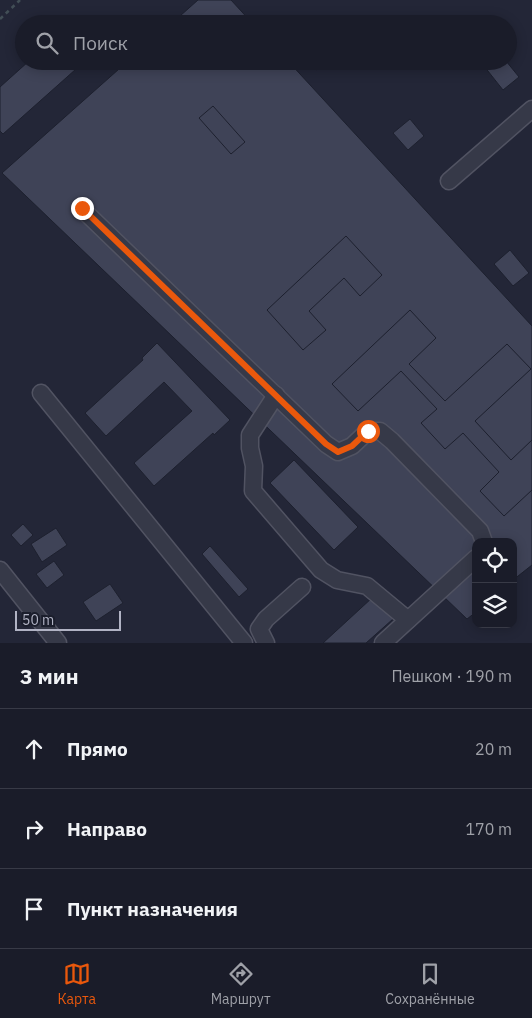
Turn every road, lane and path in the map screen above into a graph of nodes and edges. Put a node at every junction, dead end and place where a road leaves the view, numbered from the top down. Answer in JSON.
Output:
{"nodes":[{"id":1,"x":20,"y":0,"type":"edge"},
{"id":2,"x":0,"y":19,"type":"edge"},
{"id":3,"x":532,"y":109,"type":"edge"},
{"id":4,"x":449,"y":181,"type":"dead end"},
{"id":5,"x":82,"y":208,"type":"dead end"},
{"id":6,"x":41,"y":393,"type":"dead end"},
{"id":7,"x":276,"y":396,"type":"junction"},
{"id":8,"x":483,"y":538,"type":"edge"},
{"id":9,"x":472,"y":562,"type":"edge"},
{"id":10,"x":0,"y":570,"type":"edge"},
{"id":11,"x":302,"y":587,"type":"dead end"},
{"id":12,"x":408,"y":620,"type":"junction"},
{"id":13,"x":58,"y":643,"type":"edge"},
{"id":14,"x":244,"y":643,"type":"edge"},
{"id":15,"x":266,"y":643,"type":"edge"},
{"id":16,"x":383,"y":643,"type":"edge"}],
"edges":[{"from":1,"to":2,"type":"path"},
{"from":3,"to":4,"type":"street"},
{"from":5,"to":7,"type":"street"},
{"from":6,"to":14,"type":"street"},
{"from":7,"to":8,"type":"street"},
{"from":7,"to":12,"type":"street"},
{"from":9,"to":12,"type":"street"},
{"from":10,"to":13,"type":"street"},
{"from":11,"to":15,"type":"street"},
{"from":12,"to":16,"type":"street"}]}
